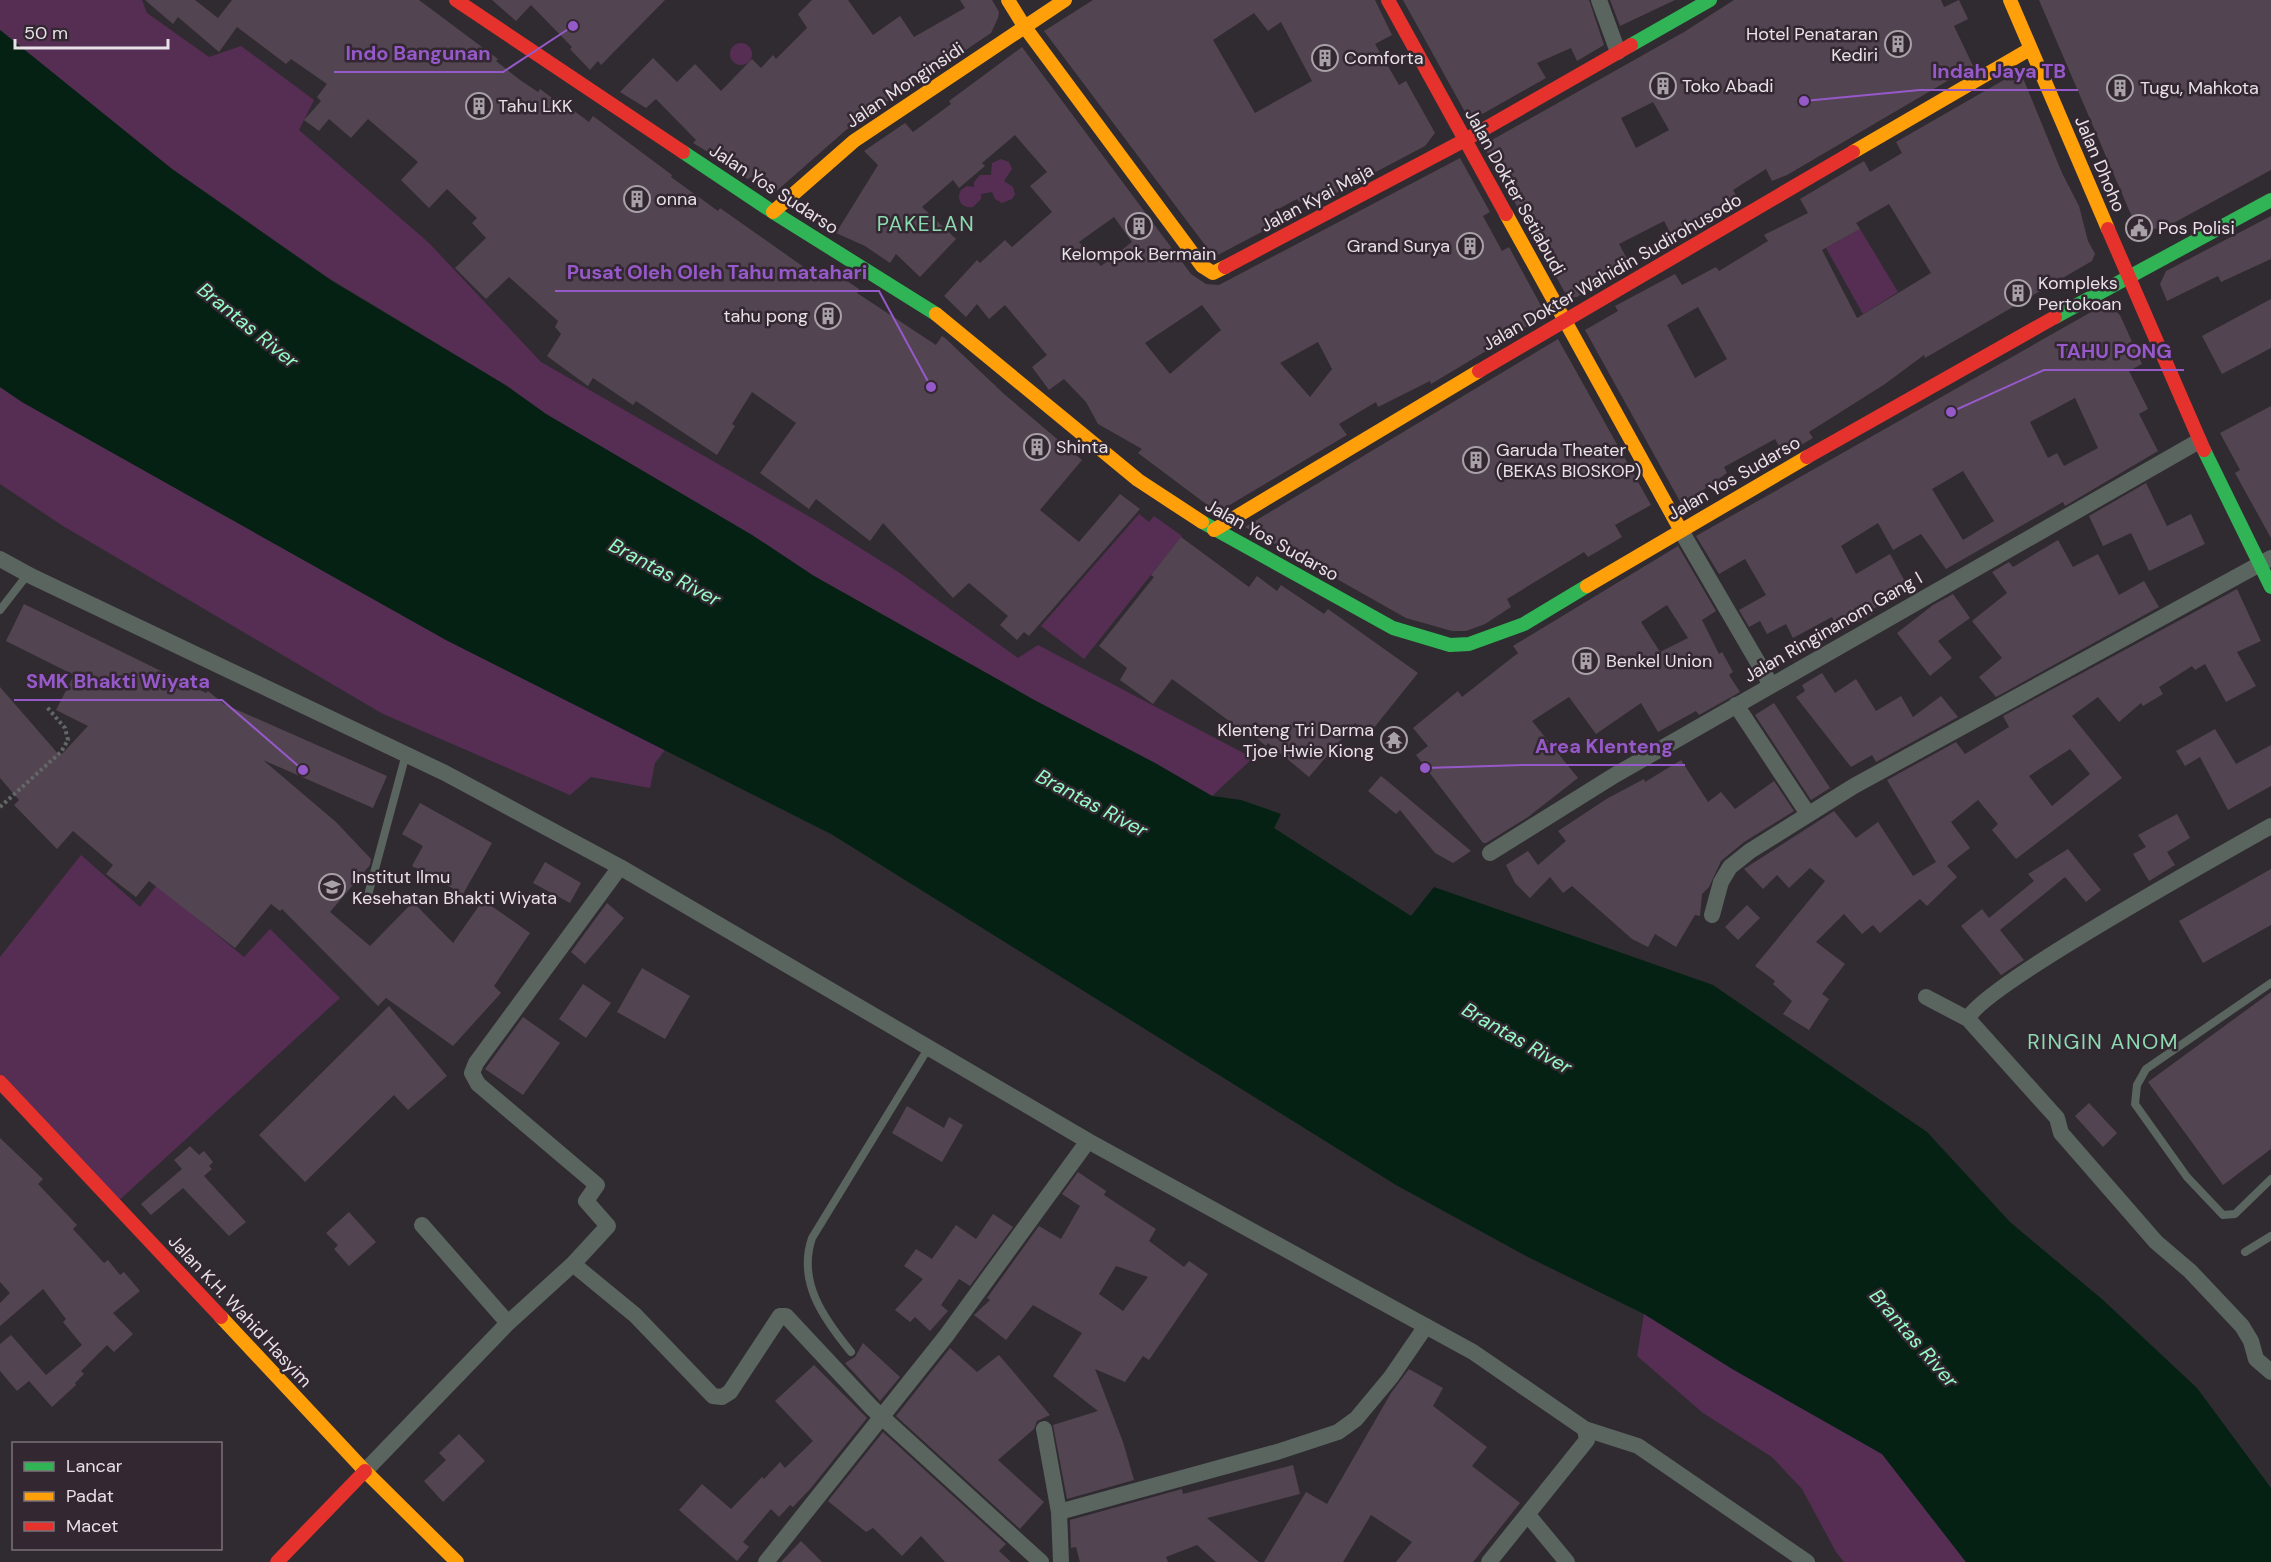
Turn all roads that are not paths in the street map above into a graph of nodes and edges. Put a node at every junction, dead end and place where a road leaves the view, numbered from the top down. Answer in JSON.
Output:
{"nodes":[{"id":1,"x":456,"y":0,"type":"edge"},
{"id":2,"x":1008,"y":0,"type":"edge"},
{"id":3,"x":1065,"y":0,"type":"edge"},
{"id":4,"x":1388,"y":0,"type":"edge"},
{"id":5,"x":1599,"y":0,"type":"edge"},
{"id":6,"x":1710,"y":0,"type":"edge"},
{"id":7,"x":2010,"y":0,"type":"edge"},
{"id":8,"x":1024,"y":26,"type":"junction"},
{"id":9,"x":2030,"y":49,"type":"junction"},
{"id":10,"x":1618,"y":52,"type":"junction"},
{"id":11,"x":1465,"y":140,"type":"junction"},
{"id":12,"x":2271,"y":200,"type":"edge"},
{"id":13,"x":773,"y":212,"type":"junction"},
{"id":14,"x":2127,"y":276,"type":"junction"},
{"id":15,"x":1566,"y":319,"type":"junction"},
{"id":16,"x":2199,"y":441,"type":"junction"},
{"id":17,"x":1680,"y":529,"type":"junction"},
{"id":18,"x":1214,"y":530,"type":"junction"},
{"id":19,"x":0,"y":559,"type":"edge"},
{"id":20,"x":2265,"y":561,"type":"edge"},
{"id":21,"x":28,"y":574,"type":"junction"},
{"id":22,"x":2271,"y":587,"type":"edge"},
{"id":23,"x":0,"y":610,"type":"edge"},
{"id":24,"x":1771,"y":685,"type":"junction"},
{"id":25,"x":1736,"y":705,"type":"junction"},
{"id":26,"x":406,"y":754,"type":"junction"},
{"id":27,"x":1808,"y":814,"type":"junction"},
{"id":28,"x":2271,"y":826,"type":"edge"},
{"id":29,"x":1490,"y":853,"type":"dead end"},
{"id":30,"x":620,"y":867,"type":"junction"},
{"id":31,"x":367,"y":898,"type":"dead end"},
{"id":32,"x":1712,"y":915,"type":"dead end"},
{"id":33,"x":2271,"y":983,"type":"edge"},
{"id":34,"x":1926,"y":997,"type":"dead end"},
{"id":35,"x":1968,"y":1019,"type":"junction"},
{"id":36,"x":928,"y":1047,"type":"junction"},
{"id":37,"x":0,"y":1082,"type":"edge"},
{"id":38,"x":1088,"y":1141,"type":"junction"},
{"id":39,"x":2271,"y":1179,"type":"edge"},
{"id":40,"x":422,"y":1225,"type":"dead end"},
{"id":41,"x":2271,"y":1236,"type":"edge"},
{"id":42,"x":2245,"y":1252,"type":"dead end"},
{"id":43,"x":573,"y":1264,"type":"junction"},
{"id":44,"x":508,"y":1323,"type":"junction"},
{"id":45,"x":1426,"y":1326,"type":"junction"},
{"id":46,"x":851,"y":1352,"type":"dead end"},
{"id":47,"x":2271,"y":1372,"type":"edge"},
{"id":48,"x":884,"y":1417,"type":"junction"},
{"id":49,"x":1044,"y":1429,"type":"dead end"},
{"id":50,"x":1585,"y":1429,"type":"junction"},
{"id":51,"x":365,"y":1471,"type":"junction"},
{"id":52,"x":1059,"y":1512,"type":"junction"},
{"id":53,"x":1528,"y":1515,"type":"junction"},
{"id":54,"x":277,"y":1562,"type":"edge"},
{"id":55,"x":457,"y":1562,"type":"edge"},
{"id":56,"x":766,"y":1562,"type":"edge"},
{"id":57,"x":1041,"y":1562,"type":"edge"},
{"id":58,"x":1061,"y":1562,"type":"edge"},
{"id":59,"x":1489,"y":1562,"type":"edge"},
{"id":60,"x":1567,"y":1562,"type":"edge"},
{"id":61,"x":1807,"y":1562,"type":"edge"}],
"edges":[{"from":1,"to":13,"type":"main road","name":"Jalan Yos Sudarso"},
{"from":2,"to":8,"type":"main road","name":"Jalan Kyai Maja"},
{"from":3,"to":8,"type":"main road","name":"Jalan Monginsidi"},
{"from":4,"to":11,"type":"main road","name":"Jalan Dokter Setiabudi"},
{"from":5,"to":10,"type":"street"},
{"from":6,"to":10,"type":"main road","name":"Jalan Kyai Maja"},
{"from":7,"to":9,"type":"main road","name":"Jalan Dhoho"},
{"from":8,"to":11,"type":"main road","name":"Jalan Kyai Maja"},
{"from":8,"to":13,"type":"main road","name":"Jalan Monginsidi"},
{"from":9,"to":14,"type":"main road","name":"Jalan Dhoho"},
{"from":9,"to":15,"type":"main road","name":"Jalan Dokter Wahidin Sudirohusodo"},
{"from":10,"to":11,"type":"main road","name":"Jalan Kyai Maja"},
{"from":11,"to":15,"type":"main road","name":"Jalan Dokter Setiabudi"},
{"from":12,"to":14,"type":"main road","name":"Jalan Yos Sudarso"},
{"from":13,"to":18,"type":"main road","name":"Jalan Yos Sudarso"},
{"from":14,"to":16,"type":"main road","name":"Jalan Dhoho"},
{"from":14,"to":17,"type":"main road","name":"Jalan Yos Sudarso"},
{"from":15,"to":17,"type":"main road","name":"Jalan Dokter Setiabudi"},
{"from":15,"to":18,"type":"main road","name":"Jalan Dokter Wahidin Sudirohusodo"},
{"from":16,"to":20,"type":"main road","name":"Jalan Dhoho"},
{"from":16,"to":24,"type":"street","name":"Jalan Ringinanom Gang I"},
{"from":17,"to":18,"type":"main road","name":"Jalan Yos Sudarso"},
{"from":17,"to":24,"type":"street"},
{"from":19,"to":21,"type":"street"},
{"from":20,"to":22,"type":"main road","name":"Jalan Dhoho"},
{"from":20,"to":27,"type":"street"},
{"from":21,"to":23,"type":"lane"},
{"from":21,"to":26,"type":"street"},
{"from":24,"to":25,"type":"street","name":"Jalan Ringinanom Gang I"},
{"from":25,"to":27,"type":"street"},
{"from":25,"to":29,"type":"street","name":"Jalan Ringinanom Gang I"},
{"from":26,"to":30,"type":"street"},
{"from":26,"to":31,"type":"lane"},
{"from":27,"to":32,"type":"street"},
{"from":28,"to":35,"type":"street"},
{"from":30,"to":36,"type":"street"},
{"from":30,"to":43,"type":"street"},
{"from":33,"to":39,"type":"lane"},
{"from":34,"to":35,"type":"street"},
{"from":35,"to":47,"type":"street"},
{"from":36,"to":38,"type":"street"},
{"from":36,"to":46,"type":"lane"},
{"from":37,"to":51,"type":"main road","name":"Jalan K.H. Wahid Hasyim"},
{"from":38,"to":45,"type":"street"},
{"from":38,"to":48,"type":"street"},
{"from":40,"to":44,"type":"street"},
{"from":41,"to":42,"type":"lane"},
{"from":43,"to":44,"type":"street"},
{"from":43,"to":48,"type":"street"},
{"from":44,"to":51,"type":"street"},
{"from":45,"to":50,"type":"street"},
{"from":45,"to":52,"type":"street"},
{"from":48,"to":56,"type":"street"},
{"from":48,"to":57,"type":"street"},
{"from":49,"to":52,"type":"street"},
{"from":50,"to":53,"type":"street"},
{"from":50,"to":61,"type":"street"},
{"from":51,"to":54,"type":"main road"},
{"from":51,"to":55,"type":"main road","name":"Jalan K.H. Wahid Hasyim"},
{"from":52,"to":58,"type":"street"},
{"from":53,"to":59,"type":"street"},
{"from":53,"to":60,"type":"street"}]}
